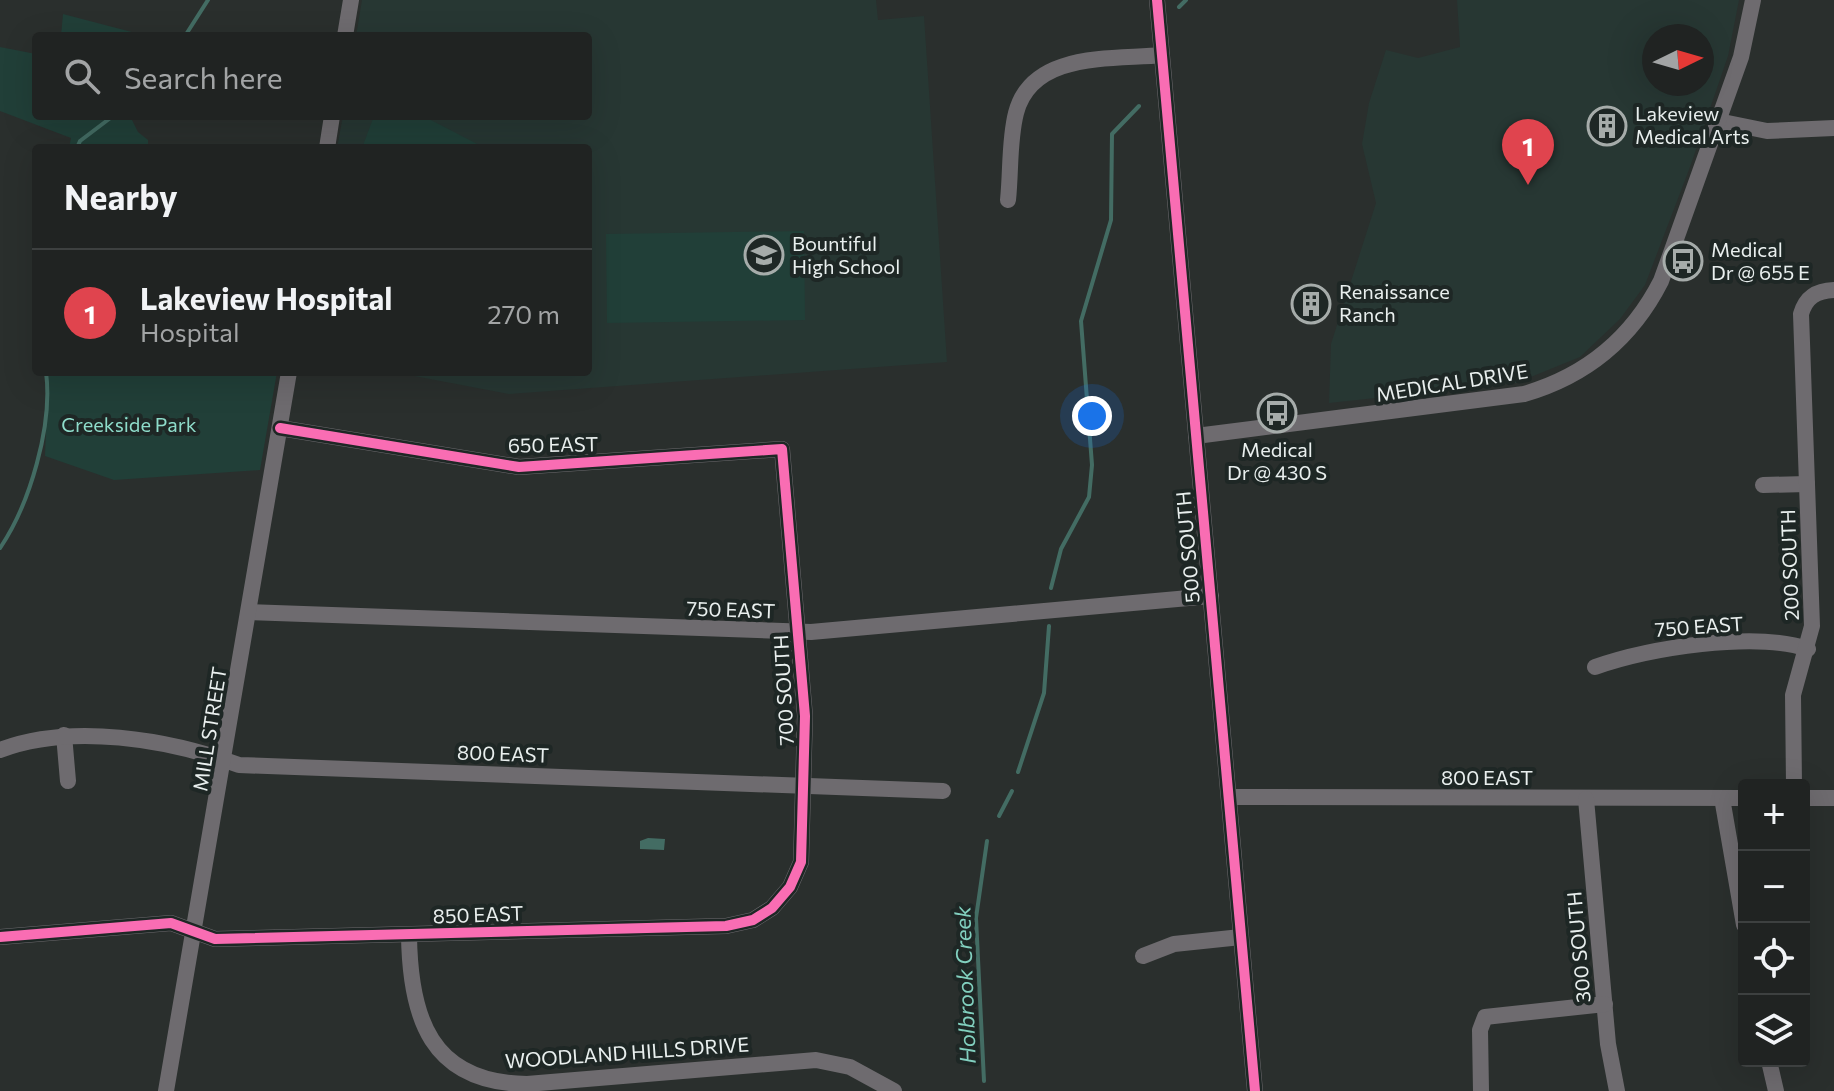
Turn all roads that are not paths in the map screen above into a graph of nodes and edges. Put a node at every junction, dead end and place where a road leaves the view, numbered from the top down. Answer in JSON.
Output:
{"nodes":[{"id":1,"x":351,"y":0,"type":"edge"},
{"id":2,"x":1157,"y":0,"type":"edge"},
{"id":3,"x":1753,"y":0,"type":"edge"},
{"id":4,"x":346,"y":32,"type":"edge"},
{"id":5,"x":1162,"y":55,"type":"junction"},
{"id":6,"x":331,"y":120,"type":"edge"},
{"id":7,"x":1718,"y":121,"type":"junction"},
{"id":8,"x":1834,"y":128,"type":"edge"},
{"id":9,"x":328,"y":144,"type":"edge"},
{"id":10,"x":1008,"y":200,"type":"dead end"},
{"id":11,"x":1834,"y":290,"type":"edge"},
{"id":12,"x":288,"y":376,"type":"edge"},
{"id":13,"x":280,"y":428,"type":"junction"},
{"id":14,"x":1196,"y":436,"type":"junction"},
{"id":15,"x":782,"y":449,"type":"joint"},
{"id":16,"x":1807,"y":484,"type":"junction"},
{"id":17,"x":1763,"y":485,"type":"dead end"},
{"id":18,"x":1211,"y":596,"type":"junction"},
{"id":19,"x":249,"y":612,"type":"junction"},
{"id":20,"x":799,"y":632,"type":"junction"},
{"id":21,"x":1808,"y":649,"type":"junction"},
{"id":22,"x":1595,"y":667,"type":"dead end"},
{"id":23,"x":64,"y":735,"type":"junction"},
{"id":24,"x":0,"y":750,"type":"edge"},
{"id":25,"x":225,"y":760,"type":"junction"},
{"id":26,"x":1794,"y":779,"type":"edge"},
{"id":27,"x":68,"y":781,"type":"dead end"},
{"id":28,"x":804,"y":786,"type":"junction"},
{"id":29,"x":943,"y":791,"type":"dead end"},
{"id":30,"x":1229,"y":797,"type":"junction"},
{"id":31,"x":1722,"y":798,"type":"junction"},
{"id":32,"x":1738,"y":798,"type":"edge"},
{"id":33,"x":1810,"y":798,"type":"edge"},
{"id":34,"x":1834,"y":798,"type":"edge"},
{"id":35,"x":1586,"y":799,"type":"junction"},
{"id":36,"x":761,"y":915,"type":"joint"},
{"id":37,"x":1744,"y":923,"type":"edge"},
{"id":38,"x":195,"y":931,"type":"junction"},
{"id":39,"x":409,"y":935,"type":"junction"},
{"id":40,"x":0,"y":937,"type":"edge"},
{"id":41,"x":1241,"y":937,"type":"junction"},
{"id":42,"x":1143,"y":956,"type":"dead end"},
{"id":43,"x":1605,"y":1004,"type":"junction"},
{"id":44,"x":1770,"y":1067,"type":"edge"},
{"id":45,"x":564,"y":1086,"type":"edge"},
{"id":46,"x":166,"y":1091,"type":"edge"},
{"id":47,"x":894,"y":1091,"type":"edge"},
{"id":48,"x":1255,"y":1091,"type":"edge"},
{"id":49,"x":1481,"y":1091,"type":"edge"},
{"id":50,"x":1617,"y":1091,"type":"edge"},
{"id":51,"x":1776,"y":1091,"type":"edge"}],
"edges":[{"from":1,"to":4,"type":"street"},
{"from":2,"to":5,"type":"street","name":"500 SOUTH"},
{"from":3,"to":7,"type":"street","name":"MEDICAL DRIVE"},
{"from":5,"to":10,"type":"street"},
{"from":5,"to":14,"type":"street","name":"500 SOUTH"},
{"from":6,"to":9,"type":"street"},
{"from":7,"to":8,"type":"street"},
{"from":7,"to":14,"type":"street","name":"MEDICAL DRIVE"},
{"from":11,"to":16,"type":"street","name":"200 SOUTH"},
{"from":12,"to":13,"type":"street","name":"MILL STREET"},
{"from":13,"to":15,"type":"street","name":"650 EAST"},
{"from":13,"to":19,"type":"street","name":"MILL STREET"},
{"from":14,"to":18,"type":"street","name":"500 SOUTH"},
{"from":15,"to":20,"type":"street","name":"700 SOUTH"},
{"from":16,"to":17,"type":"street","name":"200 SOUTH"},
{"from":16,"to":21,"type":"street","name":"200 SOUTH"},
{"from":18,"to":20,"type":"street","name":"750 EAST"},
{"from":18,"to":30,"type":"street","name":"500 SOUTH"},
{"from":19,"to":20,"type":"street","name":"750 EAST"},
{"from":19,"to":25,"type":"street","name":"MILL STREET"},
{"from":20,"to":28,"type":"street","name":"700 SOUTH"},
{"from":21,"to":22,"type":"street","name":"750 EAST"},
{"from":21,"to":26,"type":"street","name":"200 SOUTH"},
{"from":23,"to":24,"type":"street","name":"800 EAST"},
{"from":23,"to":25,"type":"street","name":"800 EAST"},
{"from":23,"to":27,"type":"street"},
{"from":25,"to":28,"type":"street","name":"800 EAST"},
{"from":25,"to":38,"type":"street","name":"MILL STREET"},
{"from":28,"to":29,"type":"street","name":"800 EAST"},
{"from":28,"to":36,"type":"street","name":"700 SOUTH"},
{"from":30,"to":35,"type":"street","name":"800 EAST"},
{"from":30,"to":41,"type":"street","name":"500 SOUTH"},
{"from":31,"to":32,"type":"street","name":"800 EAST"},
{"from":31,"to":35,"type":"street","name":"800 EAST"},
{"from":31,"to":37,"type":"street"},
{"from":33,"to":34,"type":"street"},
{"from":35,"to":43,"type":"street","name":"300 SOUTH"},
{"from":36,"to":39,"type":"street","name":"850 EAST"},
{"from":38,"to":39,"type":"street","name":"850 EAST"},
{"from":38,"to":40,"type":"street","name":"850 EAST"},
{"from":38,"to":46,"type":"street","name":"MILL STREET"},
{"from":39,"to":45,"type":"street","name":"WOODLAND HILLS DRIVE"},
{"from":41,"to":42,"type":"street"},
{"from":41,"to":48,"type":"street","name":"500 SOUTH"},
{"from":43,"to":49,"type":"street"},
{"from":43,"to":50,"type":"street","name":"300 SOUTH"},
{"from":44,"to":51,"type":"street"},
{"from":45,"to":47,"type":"street","name":"WOODLAND HILLS DRIVE"}]}
